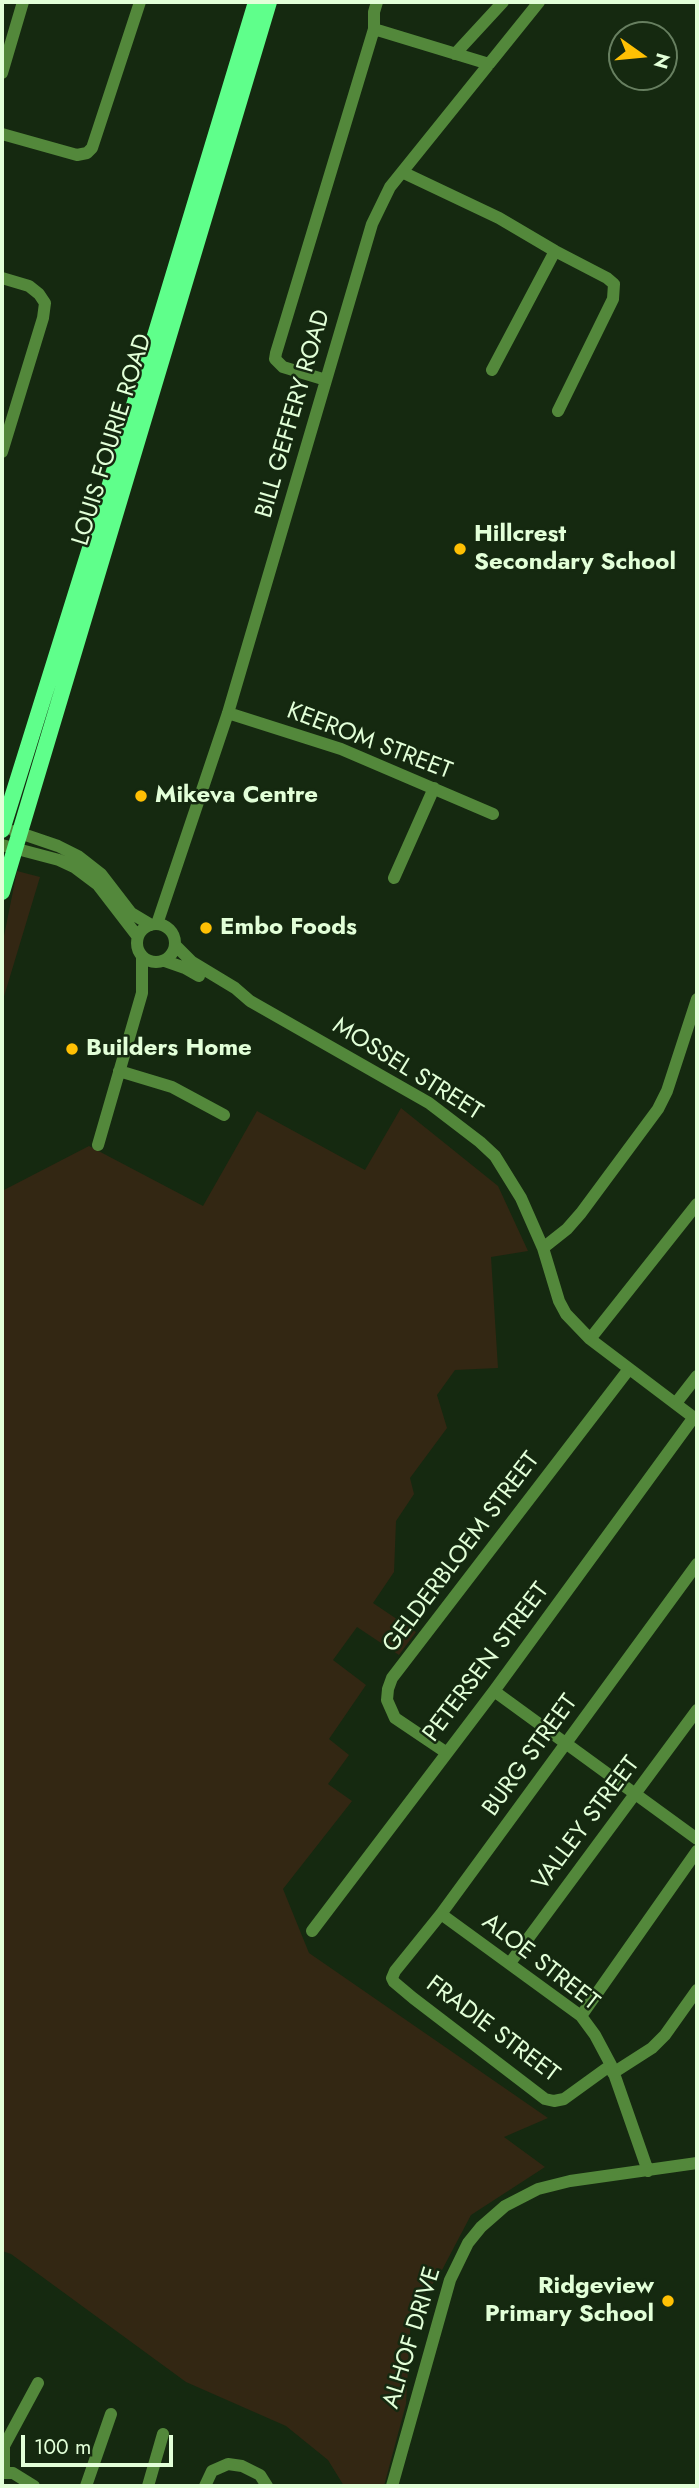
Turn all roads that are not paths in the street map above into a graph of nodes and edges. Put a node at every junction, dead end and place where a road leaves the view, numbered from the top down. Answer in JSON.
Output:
{"nodes":[{"id":1,"x":23,"y":2,"type":"edge"},
{"id":2,"x":140,"y":2,"type":"edge"},
{"id":3,"x":256,"y":2,"type":"edge"},
{"id":4,"x":269,"y":2,"type":"edge"},
{"id":5,"x":377,"y":2,"type":"edge"},
{"id":6,"x":503,"y":2,"type":"edge"},
{"id":7,"x":539,"y":2,"type":"edge"},
{"id":8,"x":374,"y":29,"type":"junction"},
{"id":9,"x":455,"y":54,"type":"junction"},
{"id":10,"x":489,"y":64,"type":"junction"},
{"id":11,"x":2,"y":73,"type":"edge"},
{"id":12,"x":2,"y":134,"type":"edge"},
{"id":13,"x":402,"y":172,"type":"junction"},
{"id":14,"x":555,"y":251,"type":"junction"},
{"id":15,"x":2,"y":278,"type":"edge"},
{"id":16,"x":492,"y":370,"type":"dead end"},
{"id":17,"x":326,"y":380,"type":"junction"},
{"id":18,"x":558,"y":411,"type":"dead end"},
{"id":19,"x":2,"y":452,"type":"edge"},
{"id":20,"x":228,"y":713,"type":"junction"},
{"id":21,"x":434,"y":788,"type":"junction"},
{"id":22,"x":493,"y":814,"type":"dead end"},
{"id":23,"x":2,"y":828,"type":"edge"},
{"id":24,"x":13,"y":842,"type":"edge"},
{"id":25,"x":394,"y":878,"type":"dead end"},
{"id":26,"x":2,"y":892,"type":"edge"},
{"id":27,"x":159,"y":925,"type":"junction"},
{"id":28,"x":138,"y":937,"type":"junction"},
{"id":29,"x":176,"y":946,"type":"junction"},
{"id":30,"x":142,"y":957,"type":"junction"},
{"id":31,"x":162,"y":962,"type":"junction"},
{"id":32,"x":142,"y":993,"type":"junction"},
{"id":33,"x":697,"y":999,"type":"edge"},
{"id":34,"x":250,"y":1001,"type":"junction"},
{"id":35,"x":119,"y":1071,"type":"junction"},
{"id":36,"x":224,"y":1115,"type":"dead end"},
{"id":37,"x":98,"y":1145,"type":"dead end"},
{"id":38,"x":697,"y":1204,"type":"edge"},
{"id":39,"x":543,"y":1248,"type":"junction"},
{"id":40,"x":590,"y":1339,"type":"junction"},
{"id":41,"x":629,"y":1369,"type":"junction"},
{"id":42,"x":697,"y":1376,"type":"edge"},
{"id":43,"x":676,"y":1403,"type":"junction"},
{"id":44,"x":695,"y":1418,"type":"edge"},
{"id":45,"x":697,"y":1564,"type":"edge"},
{"id":46,"x":494,"y":1691,"type":"junction"},
{"id":47,"x":697,"y":1710,"type":"edge"},
{"id":48,"x":566,"y":1744,"type":"junction"},
{"id":49,"x":446,"y":1753,"type":"junction"},
{"id":50,"x":634,"y":1795,"type":"junction"},
{"id":51,"x":697,"y":1839,"type":"edge"},
{"id":52,"x":697,"y":1851,"type":"edge"},
{"id":53,"x":441,"y":1914,"type":"junction"},
{"id":54,"x":312,"y":1931,"type":"dead end"},
{"id":55,"x":510,"y":1963,"type":"junction"},
{"id":56,"x":394,"y":1971,"type":"joint"},
{"id":57,"x":697,"y":1990,"type":"edge"},
{"id":58,"x":581,"y":2016,"type":"junction"},
{"id":59,"x":612,"y":2069,"type":"junction"},
{"id":60,"x":697,"y":2163,"type":"edge"},
{"id":61,"x":648,"y":2171,"type":"junction"},
{"id":62,"x":38,"y":2383,"type":"dead end"},
{"id":63,"x":111,"y":2414,"type":"dead end"},
{"id":64,"x":163,"y":2434,"type":"dead end"},
{"id":65,"x":6,"y":2472,"type":"edge"},
{"id":66,"x":34,"y":2486,"type":"edge"},
{"id":67,"x":86,"y":2486,"type":"edge"},
{"id":68,"x":148,"y":2486,"type":"edge"},
{"id":69,"x":205,"y":2486,"type":"edge"},
{"id":70,"x":267,"y":2486,"type":"edge"},
{"id":71,"x":391,"y":2486,"type":"edge"}],
"edges":[{"from":1,"to":11,"type":"street"},
{"from":2,"to":12,"type":"street"},
{"from":3,"to":23,"type":"main road","name":"LOUIS FOURIE ROAD"},
{"from":4,"to":24,"type":"main road","name":"LOUIS FOURIE ROAD"},
{"from":5,"to":8,"type":"street"},
{"from":6,"to":9,"type":"street"},
{"from":7,"to":10,"type":"street","name":"BILL GEFFERY ROAD"},
{"from":8,"to":9,"type":"street"},
{"from":8,"to":17,"type":"street"},
{"from":9,"to":10,"type":"street"},
{"from":10,"to":13,"type":"street","name":"BILL GEFFERY ROAD"},
{"from":13,"to":14,"type":"street"},
{"from":13,"to":17,"type":"street","name":"BILL GEFFERY ROAD"},
{"from":14,"to":16,"type":"street"},
{"from":14,"to":18,"type":"street"},
{"from":15,"to":19,"type":"street"},
{"from":17,"to":20,"type":"street","name":"BILL GEFFERY ROAD"},
{"from":20,"to":21,"type":"street","name":"KEEROM STREET"},
{"from":20,"to":27,"type":"street","name":"BILL GEFFERY ROAD"},
{"from":21,"to":22,"type":"street","name":"KEEROM STREET"},
{"from":21,"to":25,"type":"street"},
{"from":23,"to":24,"type":"street"},
{"from":24,"to":26,"type":"main road","name":"LOUIS FOURIE ROAD"},
{"from":24,"to":27,"type":"street"},
{"from":24,"to":28,"type":"street"},
{"from":27,"to":28,"type":"street"},
{"from":27,"to":29,"type":"street"},
{"from":28,"to":30,"type":"street"},
{"from":29,"to":31,"type":"street"},
{"from":29,"to":34,"type":"street"},
{"from":30,"to":31,"type":"street"},
{"from":30,"to":32,"type":"street"},
{"from":31,"to":32,"type":"street"},
{"from":31,"to":34,"type":"street"},
{"from":32,"to":35,"type":"street"},
{"from":33,"to":39,"type":"street"},
{"from":34,"to":39,"type":"street","name":"MOSSEL STREET"},
{"from":35,"to":36,"type":"street"},
{"from":35,"to":37,"type":"street"},
{"from":38,"to":40,"type":"street"},
{"from":39,"to":40,"type":"street","name":"MOSSEL STREET"},
{"from":40,"to":41,"type":"street","name":"MOSSEL STREET"},
{"from":41,"to":43,"type":"street","name":"MOSSEL STREET"},
{"from":41,"to":49,"type":"street","name":"GELDERBLOEM STREET"},
{"from":42,"to":43,"type":"street"},
{"from":43,"to":44,"type":"street","name":"MOSSEL STREET"},
{"from":44,"to":46,"type":"street","name":"PETERSEN STREET"},
{"from":45,"to":48,"type":"street","name":"BURG STREET"},
{"from":46,"to":48,"type":"street"},
{"from":46,"to":49,"type":"street","name":"PETERSEN STREET"},
{"from":47,"to":50,"type":"street","name":"VALLEY STREET"},
{"from":48,"to":50,"type":"street"},
{"from":48,"to":53,"type":"street","name":"BURG STREET"},
{"from":49,"to":54,"type":"street","name":"PETERSEN STREET"},
{"from":50,"to":51,"type":"street"},
{"from":50,"to":55,"type":"street","name":"VALLEY STREET"},
{"from":52,"to":58,"type":"street"},
{"from":53,"to":55,"type":"street","name":"ALOE STREET"},
{"from":53,"to":56,"type":"street","name":"BURG STREET"},
{"from":55,"to":58,"type":"street","name":"ALOE STREET"},
{"from":56,"to":59,"type":"street","name":"FRADIE STREET"},
{"from":57,"to":59,"type":"street"},
{"from":58,"to":59,"type":"street","name":"ALOE STREET"},
{"from":59,"to":61,"type":"street","name":"ALOE STREET"},
{"from":60,"to":61,"type":"street","name":"ALHOF DRIVE"},
{"from":61,"to":71,"type":"street","name":"ALHOF DRIVE"},
{"from":62,"to":65,"type":"street"},
{"from":63,"to":67,"type":"street"},
{"from":64,"to":68,"type":"street"},
{"from":65,"to":66,"type":"street"},
{"from":69,"to":70,"type":"street"}]}
